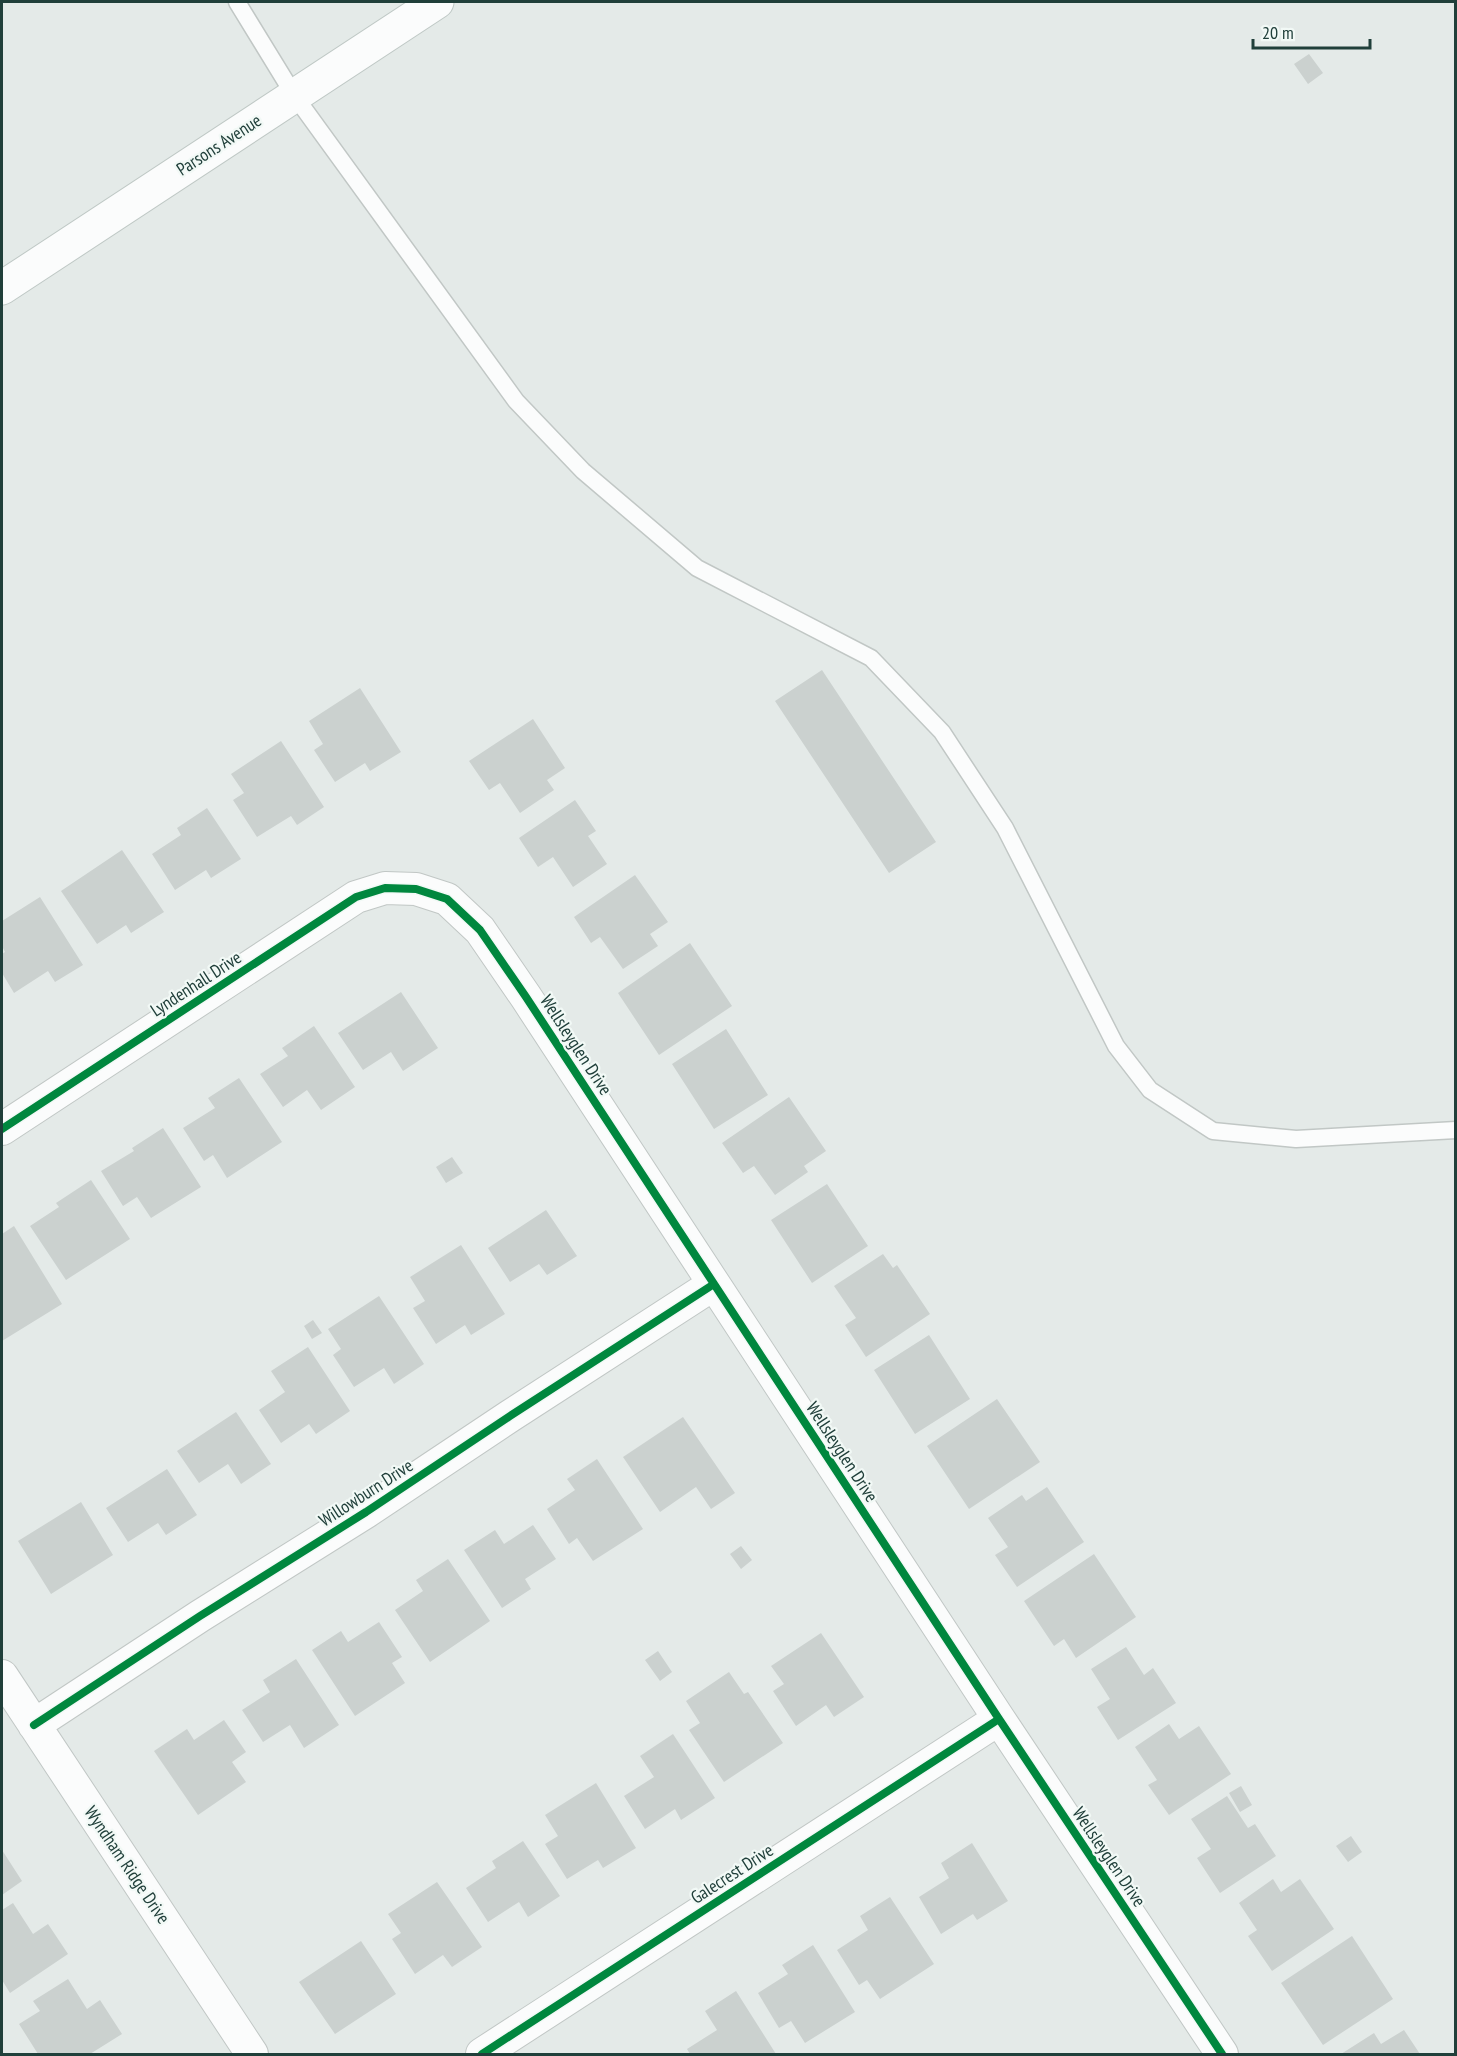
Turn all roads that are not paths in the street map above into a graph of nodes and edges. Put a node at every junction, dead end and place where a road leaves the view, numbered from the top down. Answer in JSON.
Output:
{"nodes":[{"id":1,"x":237,"y":2,"type":"edge"},
{"id":2,"x":437,"y":2,"type":"edge"},
{"id":3,"x":294,"y":96,"type":"junction"},
{"id":4,"x":2,"y":288,"type":"edge"},
{"id":5,"x":416,"y":889,"type":"joint"},
{"id":6,"x":2,"y":1129,"type":"edge"},
{"id":7,"x":1455,"y":1130,"type":"edge"},
{"id":8,"x":714,"y":1284,"type":"junction"},
{"id":9,"x":2,"y":1676,"type":"edge"},
{"id":10,"x":999,"y":1719,"type":"junction"},
{"id":11,"x":34,"y":1725,"type":"junction"},
{"id":12,"x":252,"y":2055,"type":"edge"},
{"id":13,"x":482,"y":2055,"type":"edge"},
{"id":14,"x":1222,"y":2055,"type":"edge"}],
"edges":[{"from":1,"to":3,"type":"lane"},
{"from":2,"to":3,"type":"street","name":"Parsons Avenue"},
{"from":3,"to":4,"type":"street","name":"Parsons Avenue"},
{"from":3,"to":7,"type":"lane"},
{"from":5,"to":6,"type":"street","name":"Lyndenhall Drive"},
{"from":5,"to":8,"type":"street","name":"Wellsleyglen Drive"},
{"from":8,"to":10,"type":"street","name":"Wellsleyglen Drive"},
{"from":8,"to":11,"type":"street","name":"Willowburn Drive"},
{"from":9,"to":11,"type":"street","name":"Wyndham Ridge Drive"},
{"from":10,"to":13,"type":"street","name":"Galecrest Drive"},
{"from":10,"to":14,"type":"street","name":"Wellsleyglen Drive"},
{"from":11,"to":12,"type":"street","name":"Wyndham Ridge Drive"}]}
